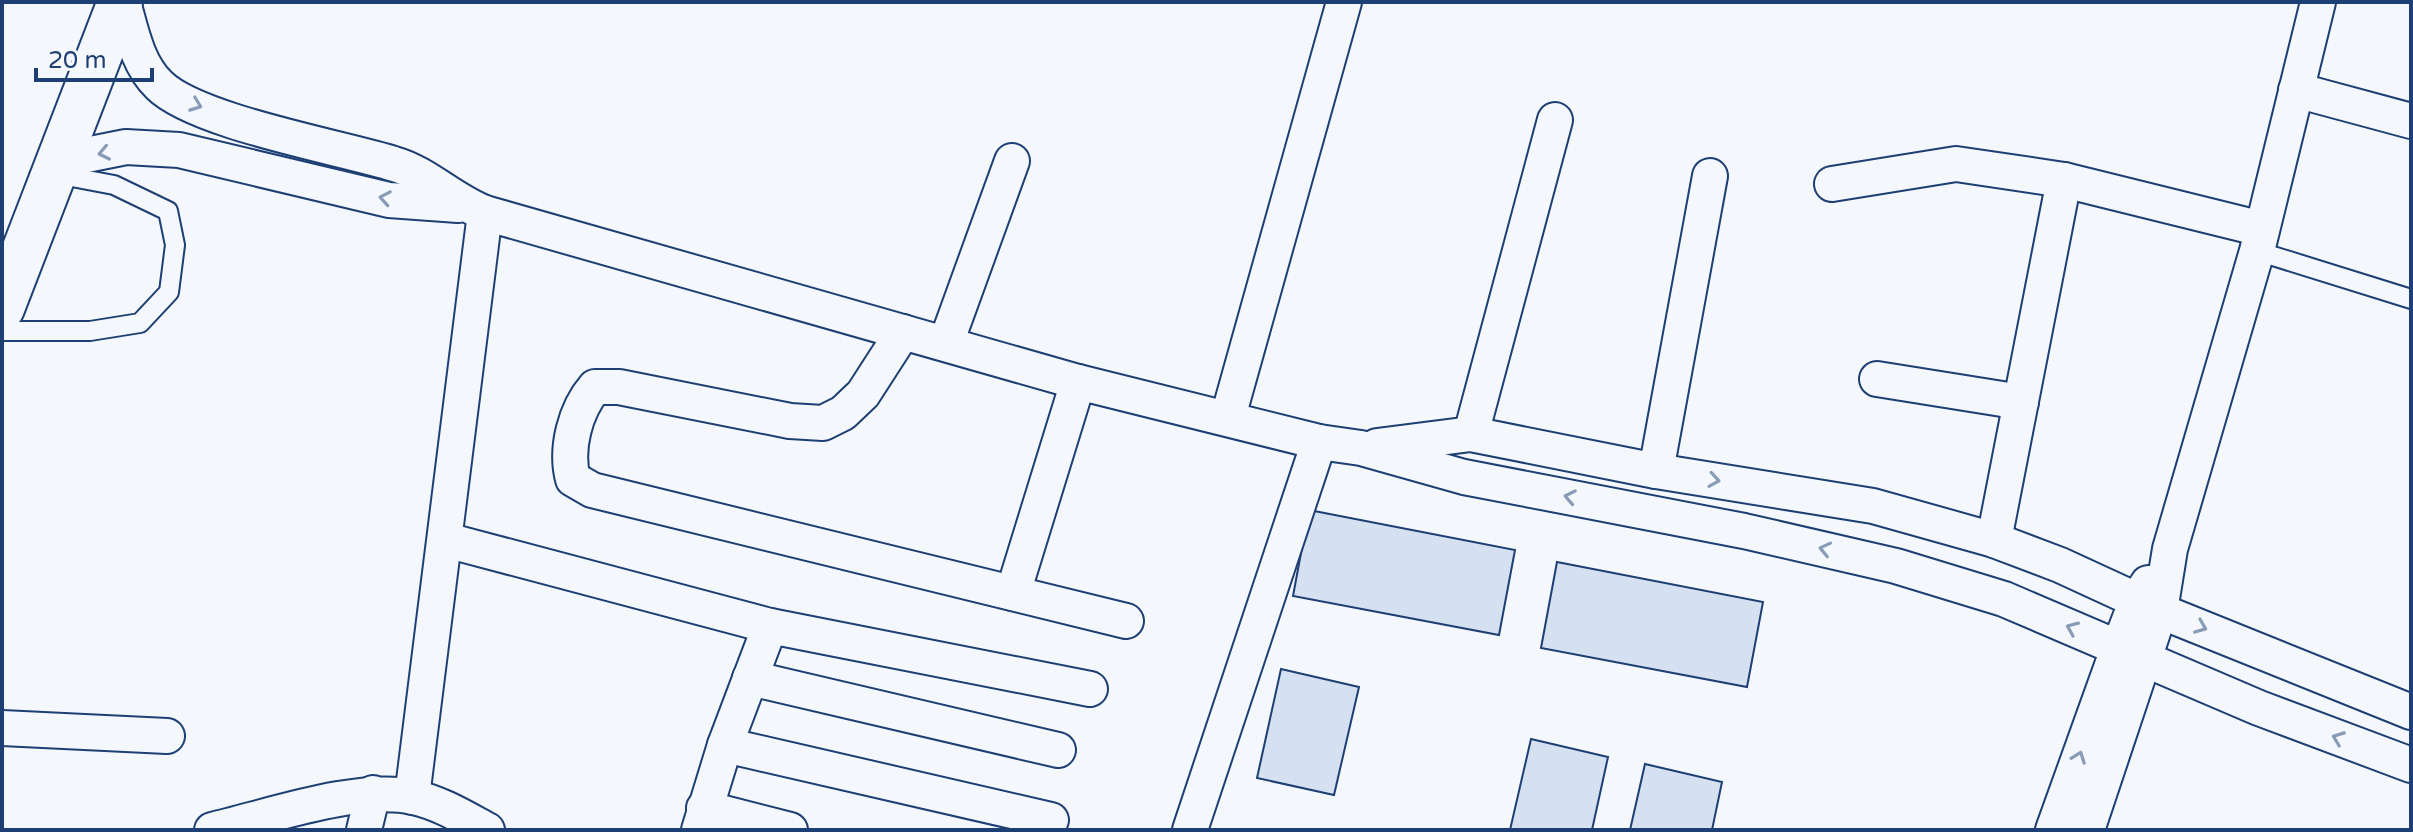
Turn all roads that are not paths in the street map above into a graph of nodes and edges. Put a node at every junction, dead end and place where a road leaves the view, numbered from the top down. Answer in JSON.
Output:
{"nodes":[{"id":1,"x":122,"y":2,"type":"edge"},
{"id":2,"x":1344,"y":2,"type":"edge"},
{"id":3,"x":2318,"y":2,"type":"edge"},
{"id":4,"x":2296,"y":90,"type":"junction"},
{"id":5,"x":1555,"y":120,"type":"dead end"},
{"id":6,"x":2411,"y":121,"type":"edge"},
{"id":7,"x":1012,"y":161,"type":"dead end"},
{"id":8,"x":58,"y":167,"type":"junction"},
{"id":9,"x":1710,"y":176,"type":"dead end"},
{"id":10,"x":2064,"y":180,"type":"junction"},
{"id":11,"x":1832,"y":184,"type":"dead end"},
{"id":12,"x":474,"y":209,"type":"junction"},
{"id":13,"x":2260,"y":240,"type":"junction"},
{"id":14,"x":2411,"y":299,"type":"edge"},
{"id":15,"x":2,"y":308,"type":"edge"},
{"id":16,"x":2,"y":331,"type":"edge"},
{"id":17,"x":903,"y":332,"type":"junction"},
{"id":18,"x":946,"y":343,"type":"junction"},
{"id":19,"x":1877,"y":379,"type":"dead end"},
{"id":20,"x":1078,"y":382,"type":"junction"},
{"id":21,"x":2021,"y":402,"type":"junction"},
{"id":22,"x":1228,"y":417,"type":"junction"},
{"id":23,"x":1471,"y":434,"type":"junction"},
{"id":24,"x":1319,"y":442,"type":"junction"},
{"id":25,"x":1361,"y":448,"type":"junction"},
{"id":26,"x":1656,"y":471,"type":"junction"},
{"id":27,"x":446,"y":540,"type":"junction"},
{"id":28,"x":1994,"y":540,"type":"junction"},
{"id":29,"x":1013,"y":593,"type":"junction"},
{"id":30,"x":2149,"y":605,"type":"junction"},
{"id":31,"x":1126,"y":621,"type":"dead end"},
{"id":32,"x":770,"y":626,"type":"junction"},
{"id":33,"x":2131,"y":654,"type":"junction"},
{"id":34,"x":750,"y":678,"type":"junction"},
{"id":35,"x":1090,"y":689,"type":"dead end"},
{"id":36,"x":2411,"y":712,"type":"edge"},
{"id":37,"x":2,"y":728,"type":"edge"},
{"id":38,"x":167,"y":736,"type":"dead end"},
{"id":39,"x":725,"y":745,"type":"junction"},
{"id":40,"x":1058,"y":750,"type":"dead end"},
{"id":41,"x":2411,"y":765,"type":"edge"},
{"id":42,"x":373,"y":793,"type":"junction"},
{"id":43,"x":412,"y":797,"type":"junction"},
{"id":44,"x":701,"y":819,"type":"edge"},
{"id":45,"x":1051,"y":820,"type":"dead end"},
{"id":46,"x":212,"y":830,"type":"edge"},
{"id":47,"x":364,"y":830,"type":"edge"},
{"id":48,"x":487,"y":830,"type":"edge"},
{"id":49,"x":790,"y":830,"type":"edge"},
{"id":50,"x":1190,"y":830,"type":"edge"},
{"id":51,"x":2053,"y":830,"type":"edge"},
{"id":52,"x":2087,"y":830,"type":"edge"}],
"edges":[{"from":1,"to":8,"type":"main road"},
{"from":1,"to":12,"type":"street","one_way":true},
{"from":2,"to":22,"type":"street"},
{"from":3,"to":4,"type":"street"},
{"from":4,"to":6,"type":"street"},
{"from":4,"to":13,"type":"street"},
{"from":5,"to":23,"type":"street"},
{"from":7,"to":18,"type":"street"},
{"from":12,"to":8,"type":"street","one_way":true},
{"from":8,"to":15,"type":"main road"},
{"from":8,"to":16,"type":"lane"},
{"from":9,"to":26,"type":"street"},
{"from":10,"to":11,"type":"street"},
{"from":10,"to":13,"type":"street"},
{"from":10,"to":21,"type":"street"},
{"from":12,"to":17,"type":"street"},
{"from":12,"to":27,"type":"street"},
{"from":13,"to":14,"type":"lane"},
{"from":13,"to":30,"type":"street"},
{"from":17,"to":18,"type":"street"},
{"from":17,"to":29,"type":"street"},
{"from":18,"to":20,"type":"street"},
{"from":19,"to":21,"type":"street"},
{"from":20,"to":22,"type":"street"},
{"from":20,"to":29,"type":"street"},
{"from":21,"to":28,"type":"street"},
{"from":22,"to":24,"type":"street"},
{"from":23,"to":25,"type":"street"},
{"from":23,"to":26,"type":"street"},
{"from":24,"to":25,"type":"street"},
{"from":24,"to":50,"type":"street"},
{"from":33,"to":25,"type":"street","one_way":true},
{"from":26,"to":28,"type":"street","one_way":true},
{"from":27,"to":32,"type":"street"},
{"from":27,"to":43,"type":"street"},
{"from":28,"to":30,"type":"street"},
{"from":29,"to":31,"type":"street"},
{"from":30,"to":33,"type":"street"},
{"from":30,"to":36,"type":"street","one_way":true},
{"from":32,"to":34,"type":"street"},
{"from":32,"to":35,"type":"street"},
{"from":41,"to":33,"type":"street","one_way":true},
{"from":51,"to":33,"type":"street","one_way":true},
{"from":33,"to":52,"type":"street"},
{"from":34,"to":39,"type":"street"},
{"from":34,"to":40,"type":"street"},
{"from":37,"to":38,"type":"street"},
{"from":39,"to":44,"type":"street"},
{"from":39,"to":45,"type":"street"},
{"from":42,"to":43,"type":"street"},
{"from":42,"to":46,"type":"street"},
{"from":42,"to":47,"type":"street"},
{"from":43,"to":48,"type":"street"},
{"from":44,"to":49,"type":"street"}]}
